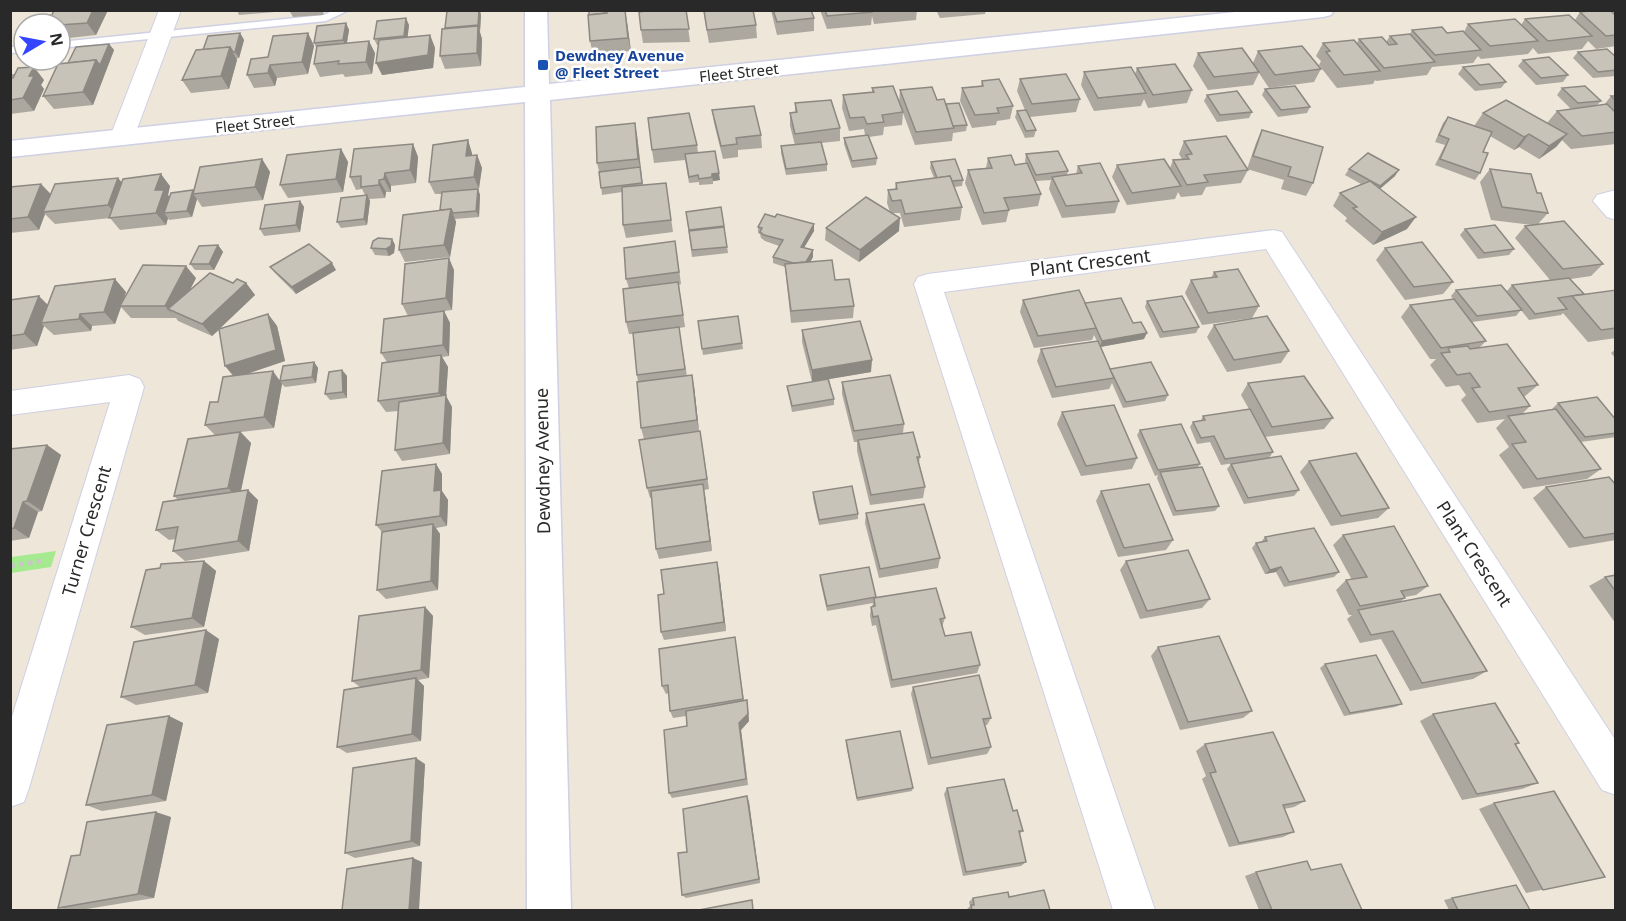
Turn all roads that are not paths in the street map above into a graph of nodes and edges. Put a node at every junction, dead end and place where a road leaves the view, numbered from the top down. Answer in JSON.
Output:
{"nodes":[{"id":1,"x":170,"y":10,"type":"edge"},
{"id":2,"x":344,"y":10,"type":"edge"},
{"id":3,"x":536,"y":10,"type":"edge"},
{"id":4,"x":1323,"y":10,"type":"edge"},
{"id":5,"x":161,"y":36,"type":"junction"},
{"id":6,"x":72,"y":44,"type":"edge"},
{"id":7,"x":537,"y":95,"type":"junction"},
{"id":8,"x":122,"y":137,"type":"junction"},
{"id":9,"x":10,"y":149,"type":"edge"},
{"id":10,"x":1616,"y":199,"type":"edge"},
{"id":11,"x":1616,"y":210,"type":"edge"},
{"id":12,"x":10,"y":403,"type":"edge"},
{"id":13,"x":1616,"y":776,"type":"edge"},
{"id":14,"x":10,"y":788,"type":"edge"},
{"id":15,"x":549,"y":910,"type":"edge"},
{"id":16,"x":1134,"y":910,"type":"edge"}],
"edges":[{"from":1,"to":5,"type":"street"},
{"from":2,"to":5,"type":"lane"},
{"from":3,"to":7,"type":"street","name":"Dewdney Avenue"},
{"from":4,"to":7,"type":"street","name":"Fleet Street"},
{"from":5,"to":6,"type":"lane"},
{"from":5,"to":8,"type":"street"},
{"from":7,"to":8,"type":"street","name":"Fleet Street"},
{"from":7,"to":15,"type":"street","name":"Dewdney Avenue"},
{"from":8,"to":9,"type":"street","name":"Fleet Street"},
{"from":10,"to":11,"type":"street"},
{"from":12,"to":14,"type":"street","name":"Turner Crescent"},
{"from":13,"to":16,"type":"street","name":"Plant Crescent"}]}
